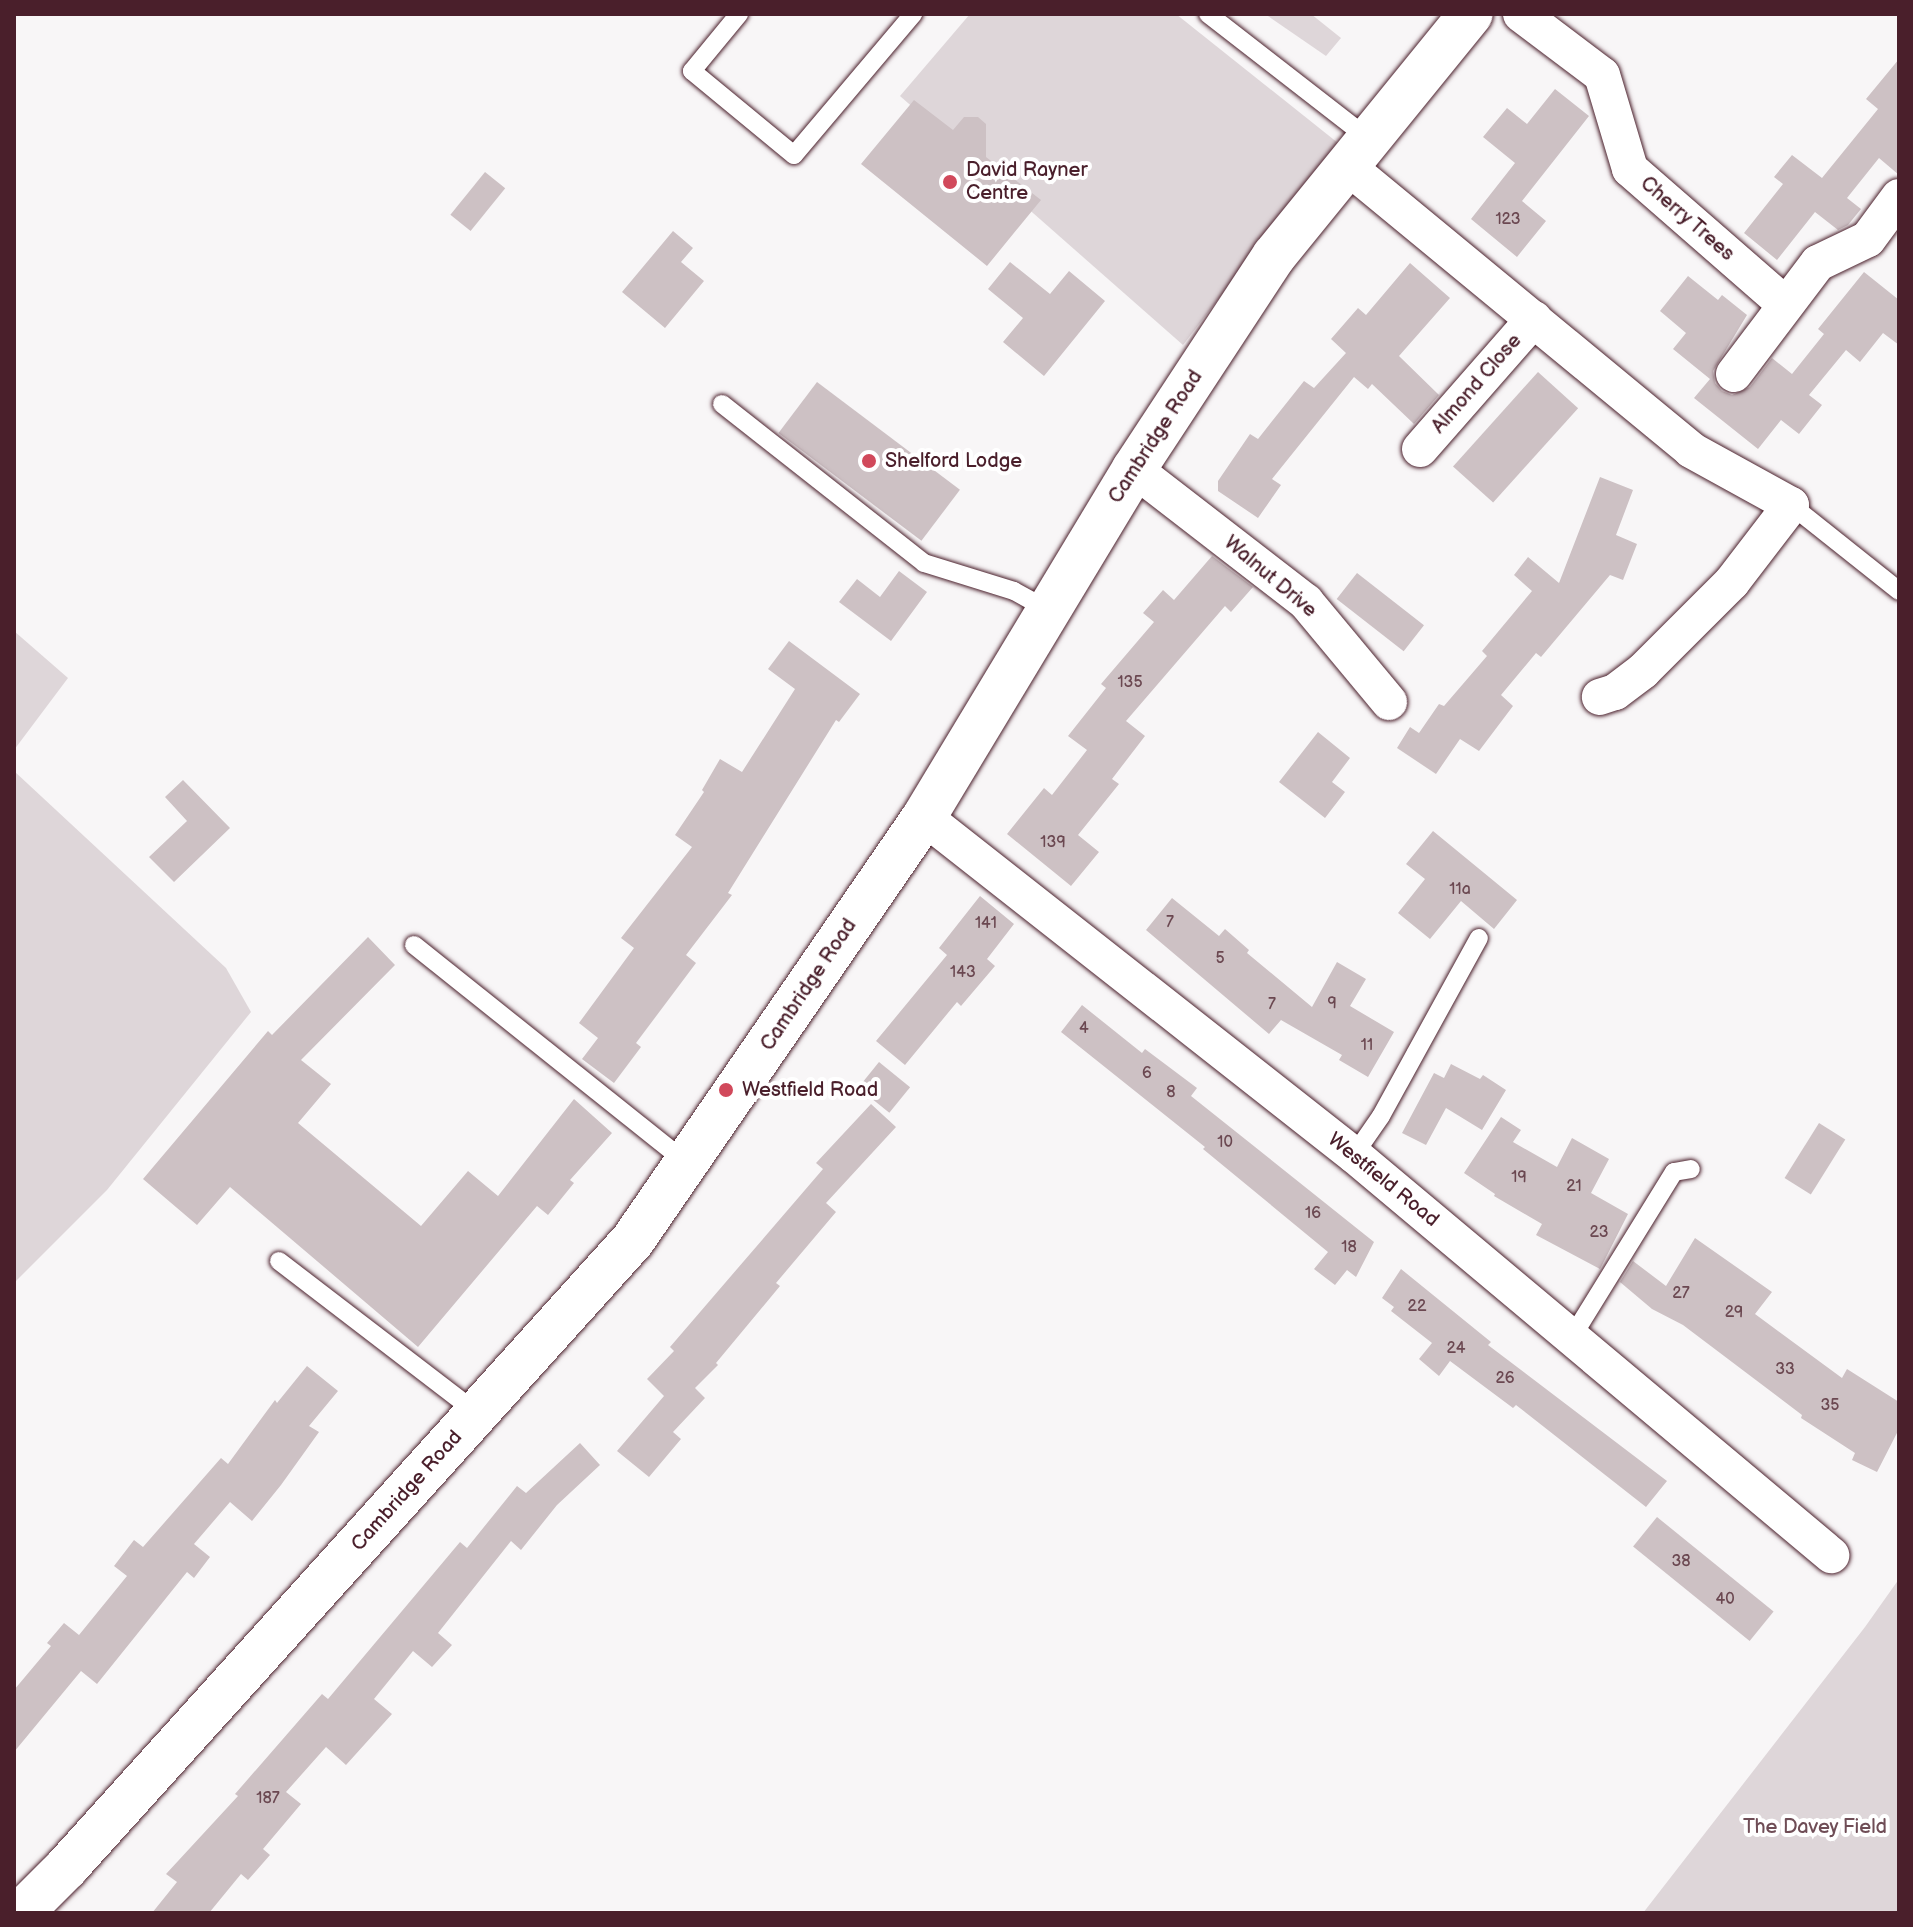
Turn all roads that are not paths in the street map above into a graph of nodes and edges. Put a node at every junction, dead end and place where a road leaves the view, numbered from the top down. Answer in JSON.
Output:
{"nodes":[{"id":1,"x":739,"y":14,"type":"edge"},
{"id":2,"x":913,"y":14,"type":"edge"},
{"id":3,"x":1208,"y":14,"type":"edge"},
{"id":4,"x":1471,"y":14,"type":"edge"},
{"id":5,"x":1521,"y":14,"type":"edge"},
{"id":6,"x":1358,"y":152,"type":"junction"},
{"id":7,"x":1899,"y":197,"type":"edge"},
{"id":8,"x":1785,"y":304,"type":"junction"},
{"id":9,"x":1534,"y":319,"type":"junction"},
{"id":10,"x":1734,"y":374,"type":"dead end"},
{"id":11,"x":722,"y":404,"type":"dead end"},
{"id":12,"x":1420,"y":449,"type":"dead end"},
{"id":13,"x":1134,"y":469,"type":"junction"},
{"id":14,"x":1791,"y":505,"type":"junction"},
{"id":15,"x":1899,"y":591,"type":"edge"},
{"id":16,"x":1048,"y":610,"type":"junction"},
{"id":17,"x":1600,"y":697,"type":"dead end"},
{"id":18,"x":1389,"y":702,"type":"dead end"},
{"id":19,"x":924,"y":817,"type":"junction"},
{"id":20,"x":1479,"y":938,"type":"dead end"},
{"id":21,"x":414,"y":945,"type":"dead end"},
{"id":22,"x":1354,"y":1155,"type":"junction"},
{"id":23,"x":687,"y":1164,"type":"junction"},
{"id":24,"x":1691,"y":1169,"type":"dead end"},
{"id":25,"x":279,"y":1261,"type":"dead end"},
{"id":26,"x":1572,"y":1337,"type":"junction"},
{"id":27,"x":477,"y":1413,"type":"junction"},
{"id":28,"x":1831,"y":1555,"type":"dead end"},
{"id":29,"x":21,"y":1913,"type":"edge"}],
"edges":[{"from":1,"to":2,"type":"lane"},
{"from":3,"to":6,"type":"lane"},
{"from":4,"to":6,"type":"main road","name":"Cambridge Road"},
{"from":5,"to":8,"type":"street","name":"Cherry Trees"},
{"from":6,"to":9,"type":"street"},
{"from":6,"to":13,"type":"main road","name":"Cambridge Road"},
{"from":7,"to":8,"type":"street"},
{"from":8,"to":10,"type":"street"},
{"from":9,"to":12,"type":"street","name":"Almond Close"},
{"from":9,"to":14,"type":"street"},
{"from":11,"to":16,"type":"lane"},
{"from":13,"to":16,"type":"main road","name":"Cambridge Road"},
{"from":13,"to":18,"type":"street","name":"Walnut Drive"},
{"from":14,"to":15,"type":"lane"},
{"from":14,"to":17,"type":"street"},
{"from":16,"to":19,"type":"main road","name":"Cambridge Road"},
{"from":19,"to":22,"type":"street","name":"Westfield Road"},
{"from":19,"to":23,"type":"main road","name":"Cambridge Road"},
{"from":20,"to":22,"type":"lane"},
{"from":21,"to":23,"type":"lane"},
{"from":22,"to":26,"type":"street","name":"Westfield Road"},
{"from":23,"to":27,"type":"main road","name":"Cambridge Road"},
{"from":24,"to":26,"type":"lane"},
{"from":25,"to":27,"type":"lane"},
{"from":26,"to":28,"type":"street","name":"Westfield Road"},
{"from":27,"to":29,"type":"main road","name":"Cambridge Road"}]}
